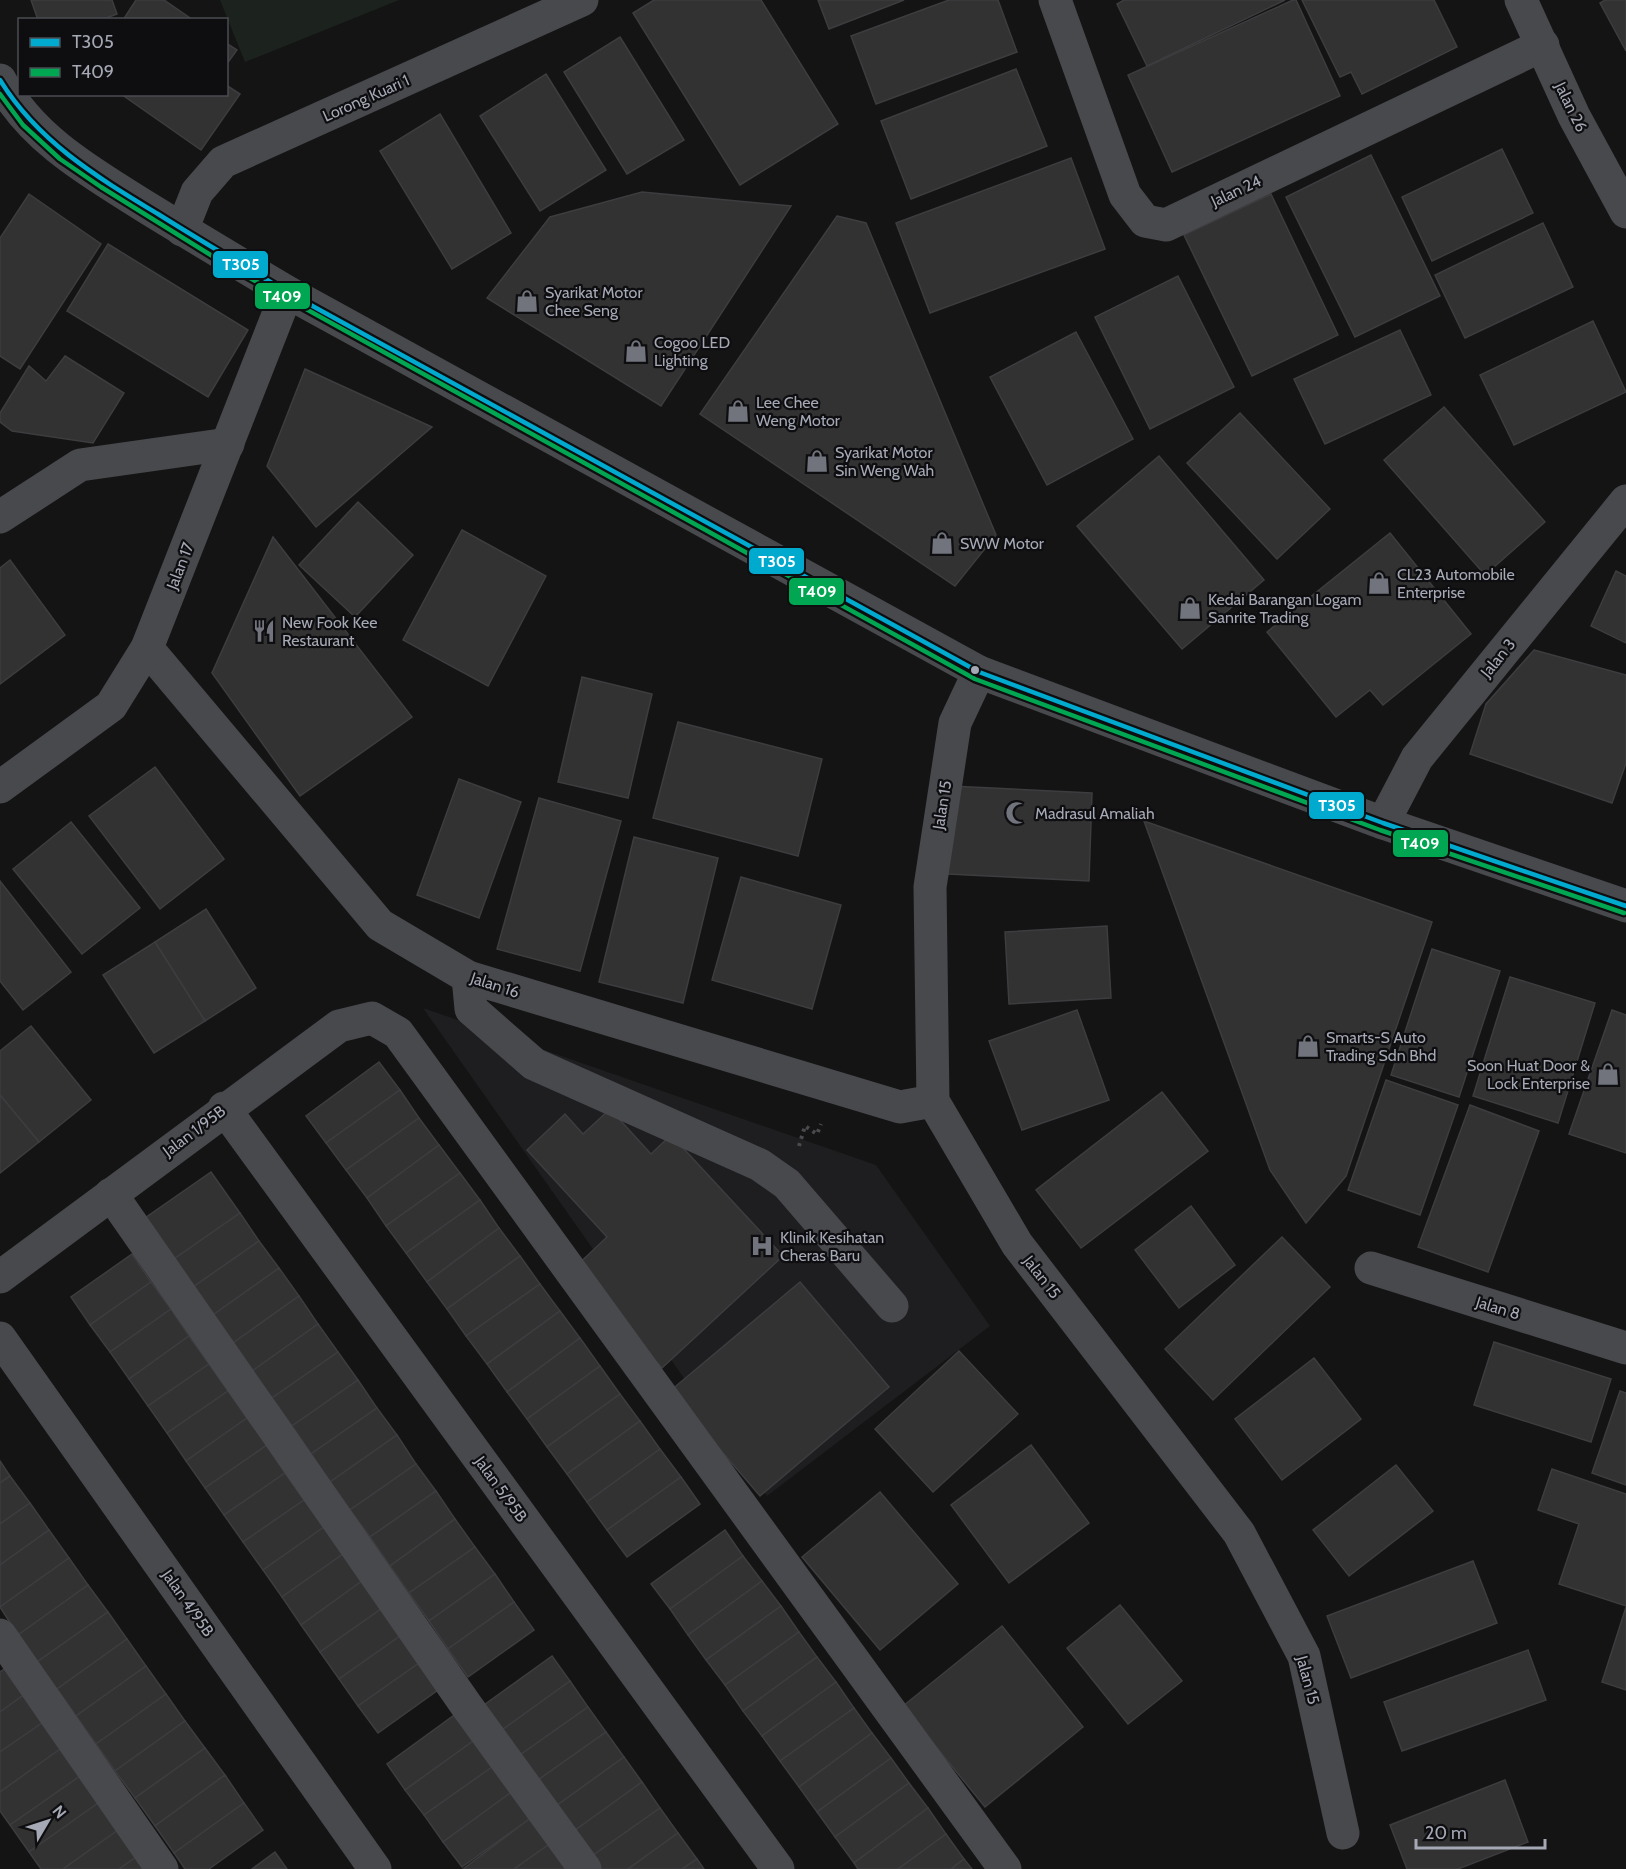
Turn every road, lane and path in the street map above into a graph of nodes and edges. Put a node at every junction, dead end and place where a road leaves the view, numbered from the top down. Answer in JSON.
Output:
{"nodes":[{"id":1,"x":582,"y":0,"type":"edge"},
{"id":2,"x":1055,"y":0,"type":"edge"},
{"id":3,"x":1521,"y":0,"type":"edge"},
{"id":4,"x":1543,"y":45,"type":"junction"},
{"id":5,"x":0,"y":80,"type":"edge"},
{"id":6,"x":1626,"y":212,"type":"edge"},
{"id":7,"x":182,"y":230,"type":"junction"},
{"id":8,"x":287,"y":292,"type":"junction"},
{"id":9,"x":228,"y":444,"type":"junction"},
{"id":10,"x":1626,"y":501,"type":"edge"},
{"id":11,"x":0,"y":517,"type":"edge"},
{"id":12,"x":147,"y":648,"type":"junction"},
{"id":13,"x":979,"y":672,"type":"junction"},
{"id":14,"x":0,"y":787,"type":"edge"},
{"id":15,"x":1383,"y":822,"type":"junction"},
{"id":16,"x":1626,"y":906,"type":"edge"},
{"id":17,"x":468,"y":977,"type":"junction"},
{"id":18,"x":933,"y":1101,"type":"junction"},
{"id":19,"x":224,"y":1108,"type":"junction"},
{"id":20,"x":825,"y":1114,"type":"dead end"},
{"id":21,"x":799,"y":1148,"type":"dead end"},
{"id":22,"x":111,"y":1194,"type":"junction"},
{"id":23,"x":1371,"y":1268,"type":"dead end"},
{"id":24,"x":0,"y":1277,"type":"edge"},
{"id":25,"x":892,"y":1306,"type":"dead end"},
{"id":26,"x":0,"y":1338,"type":"edge"},
{"id":27,"x":1626,"y":1348,"type":"edge"},
{"id":28,"x":0,"y":1635,"type":"edge"},
{"id":29,"x":1343,"y":1833,"type":"dead end"},
{"id":30,"x":162,"y":1869,"type":"edge"},
{"id":31,"x":375,"y":1869,"type":"edge"},
{"id":32,"x":585,"y":1869,"type":"edge"},
{"id":33,"x":778,"y":1869,"type":"edge"},
{"id":34,"x":1005,"y":1869,"type":"edge"}],
"edges":[{"from":1,"to":7,"type":"street","name":"Lorong Kuari 1"},
{"from":2,"to":4,"type":"street","name":"Jalan 24"},
{"from":3,"to":4,"type":"street","name":"Jalan 26"},
{"from":4,"to":6,"type":"street","name":"Jalan 26"},
{"from":5,"to":7,"type":"street"},
{"from":7,"to":8,"type":"street"},
{"from":8,"to":9,"type":"street","name":"Jalan 17"},
{"from":8,"to":13,"type":"street"},
{"from":9,"to":11,"type":"street"},
{"from":9,"to":12,"type":"street","name":"Jalan 17"},
{"from":10,"to":15,"type":"street","name":"Jalan 3"},
{"from":12,"to":14,"type":"street","name":"Jalan 17"},
{"from":12,"to":17,"type":"street","name":"Jalan 16"},
{"from":13,"to":15,"type":"street"},
{"from":13,"to":18,"type":"street","name":"Jalan 15"},
{"from":15,"to":16,"type":"street"},
{"from":17,"to":18,"type":"street","name":"Jalan 16"},
{"from":17,"to":25,"type":"street"},
{"from":18,"to":29,"type":"street","name":"Jalan 15"},
{"from":19,"to":22,"type":"street","name":"Jalan 1/95B"},
{"from":19,"to":33,"type":"street","name":"Jalan 5/95B"},
{"from":19,"to":34,"type":"street","name":"Jalan 1/95B"},
{"from":20,"to":21,"type":"path"},
{"from":22,"to":24,"type":"street","name":"Jalan 1/95B"},
{"from":22,"to":32,"type":"street"},
{"from":23,"to":27,"type":"street","name":"Jalan 8"},
{"from":26,"to":31,"type":"street","name":"Jalan 4/95B"},
{"from":28,"to":30,"type":"street"}]}
